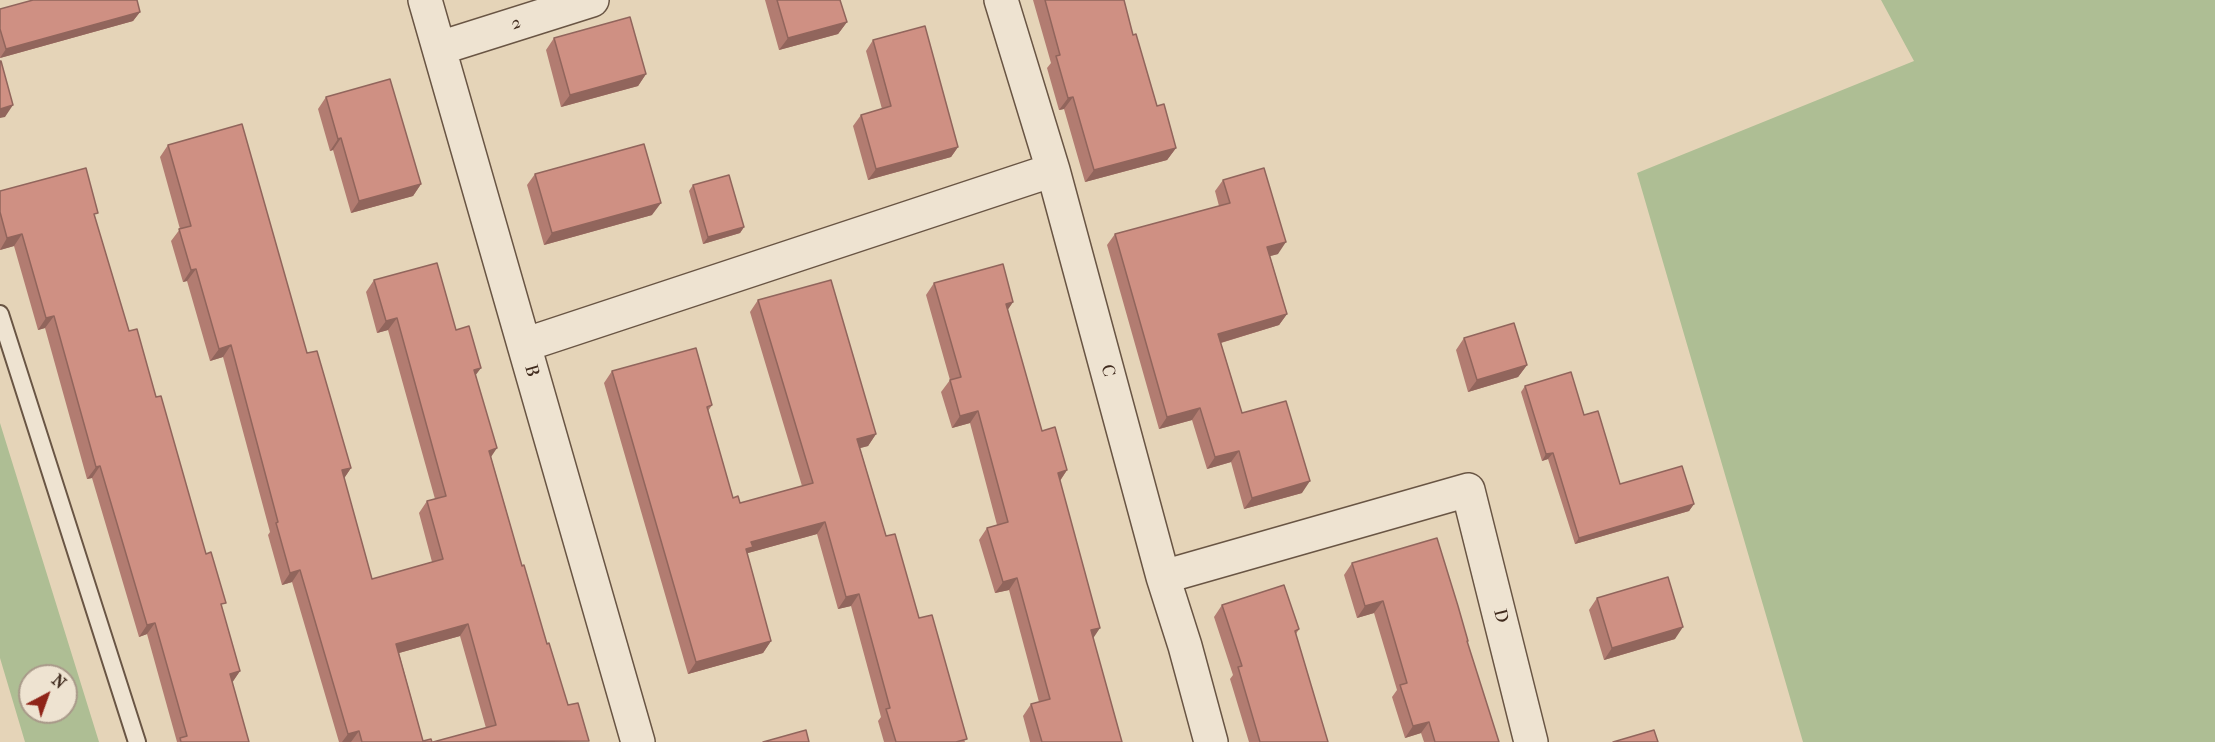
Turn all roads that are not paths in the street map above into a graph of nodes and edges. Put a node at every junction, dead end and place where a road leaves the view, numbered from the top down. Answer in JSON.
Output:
{"nodes":[{"id":1,"x":425,"y":0,"type":"edge"},
{"id":2,"x":592,"y":0,"type":"edge"},
{"id":3,"x":1001,"y":0,"type":"edge"},
{"id":4,"x":440,"y":48,"type":"junction"},
{"id":5,"x":1053,"y":170,"type":"junction"},
{"id":6,"x":0,"y":314,"type":"edge"},
{"id":7,"x":524,"y":345,"type":"junction"},
{"id":8,"x":1163,"y":577,"type":"junction"},
{"id":9,"x":137,"y":742,"type":"edge"},
{"id":10,"x":638,"y":742,"type":"edge"},
{"id":11,"x":1211,"y":742,"type":"edge"},
{"id":12,"x":1531,"y":742,"type":"edge"}],
"edges":[{"from":1,"to":4,"type":"street","name":"B"},
{"from":2,"to":4,"type":"street","name":"2"},
{"from":3,"to":5,"type":"street","name":"C"},
{"from":4,"to":7,"type":"street","name":"B"},
{"from":5,"to":7,"type":"street"},
{"from":5,"to":8,"type":"street","name":"C"},
{"from":6,"to":9,"type":"lane"},
{"from":7,"to":10,"type":"street","name":"B"},
{"from":8,"to":11,"type":"street","name":"C"},
{"from":8,"to":12,"type":"street","name":"D"}]}
